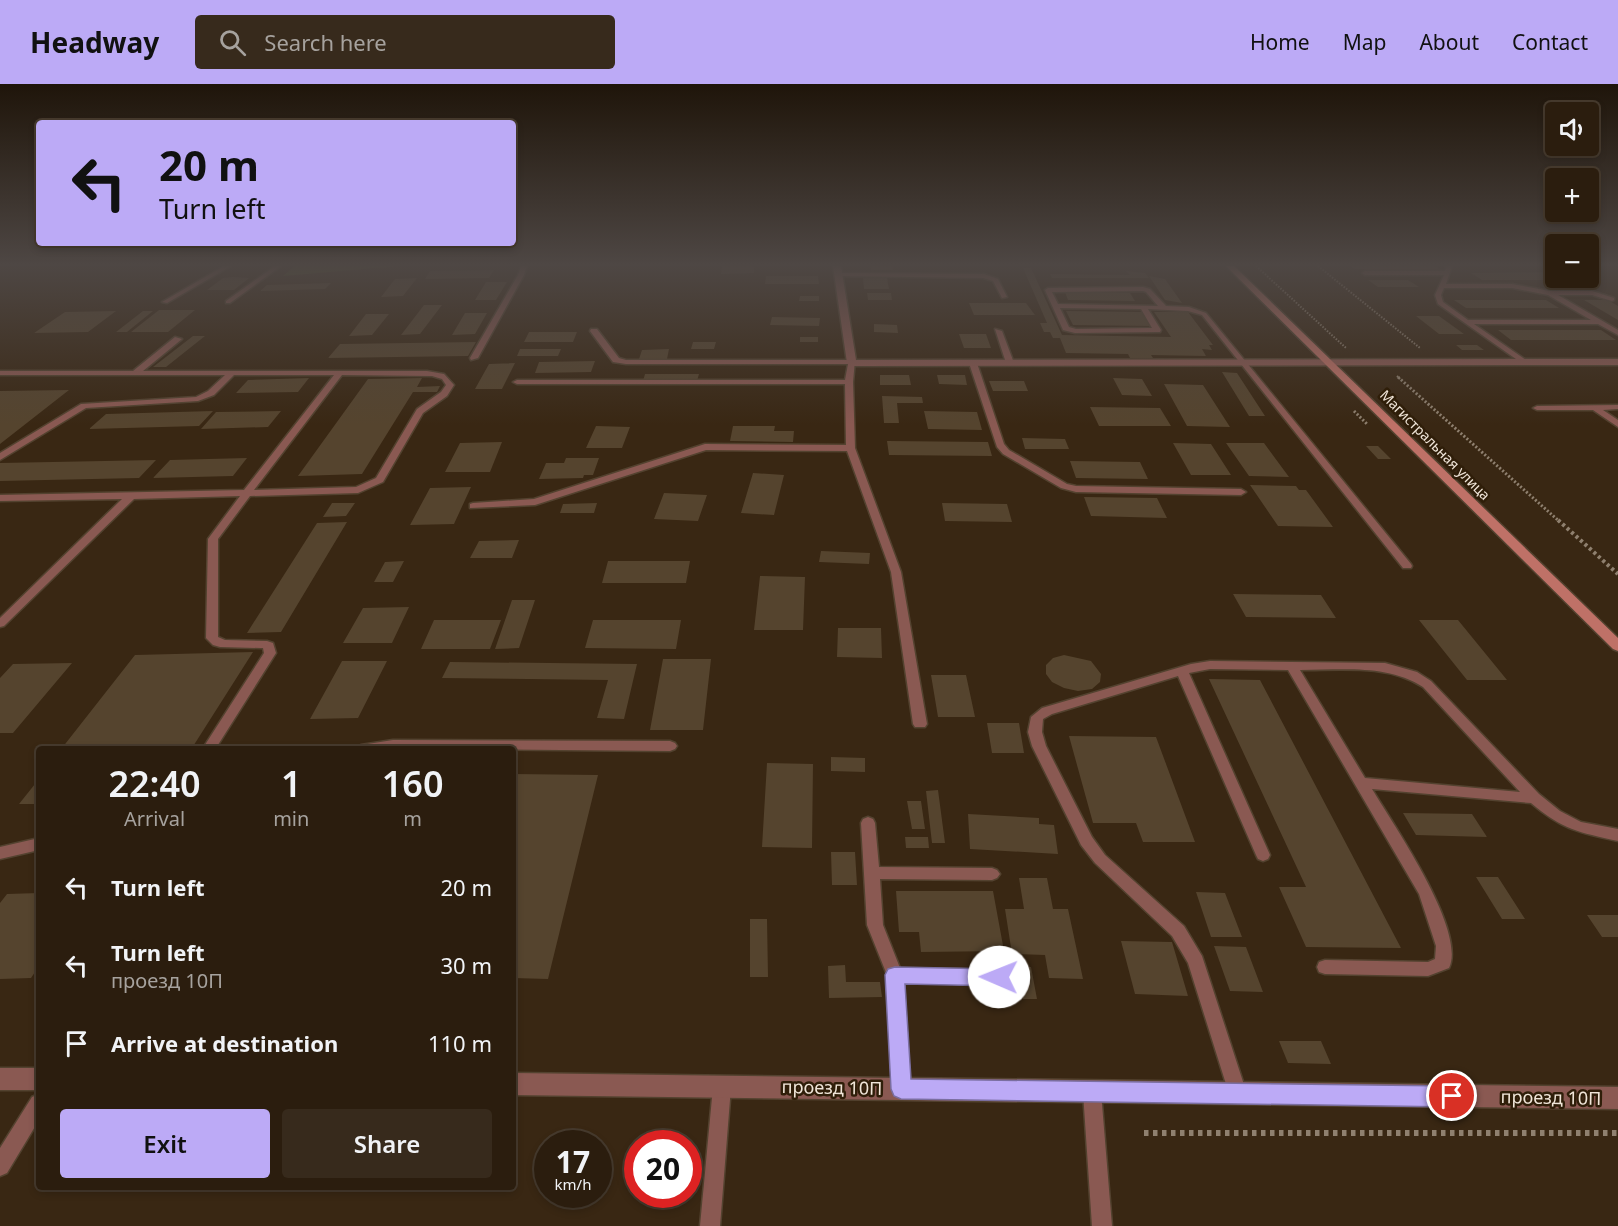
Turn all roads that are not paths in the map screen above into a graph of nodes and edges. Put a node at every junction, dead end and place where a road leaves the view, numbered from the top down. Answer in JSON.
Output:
{"nodes":[{"id":1,"x":496,"y":319,"type":"edge"},
{"id":2,"x":846,"y":319,"type":"edge"},
{"id":3,"x":1062,"y":319,"type":"edge"},
{"id":4,"x":1150,"y":319,"type":"edge"},
{"id":5,"x":1208,"y":319,"type":"edge"},
{"id":6,"x":1285,"y":319,"type":"edge"},
{"id":7,"x":1463,"y":319,"type":"edge"},
{"id":8,"x":1595,"y":319,"type":"edge"},
{"id":9,"x":1467,"y":322,"type":"junction"},
{"id":10,"x":1600,"y":322,"type":"junction"},
{"id":11,"x":1616,"y":330,"type":"edge"},
{"id":12,"x":594,"y":331,"type":"dead end"},
{"id":13,"x":998,"y":331,"type":"dead end"},
{"id":14,"x":178,"y":339,"type":"dead end"},
{"id":15,"x":474,"y":358,"type":"dead end"},
{"id":16,"x":852,"y":362,"type":"junction"},
{"id":17,"x":1523,"y":362,"type":"junction"},
{"id":18,"x":1618,"y":362,"type":"edge"},
{"id":19,"x":973,"y":363,"type":"junction"},
{"id":20,"x":1010,"y":363,"type":"junction"},
{"id":21,"x":1244,"y":363,"type":"junction"},
{"id":22,"x":1330,"y":363,"type":"junction"},
{"id":23,"x":136,"y":372,"type":"junction"},
{"id":24,"x":0,"y":373,"type":"edge"},
{"id":25,"x":232,"y":373,"type":"junction"},
{"id":26,"x":339,"y":374,"type":"junction"},
{"id":27,"x":517,"y":382,"type":"dead end"},
{"id":28,"x":849,"y":382,"type":"junction"},
{"id":29,"x":1594,"y":407,"type":"junction"},
{"id":30,"x":1618,"y":407,"type":"edge"},
{"id":31,"x":1537,"y":408,"type":"dead end"},
{"id":32,"x":1618,"y":424,"type":"edge"},
{"id":33,"x":851,"y":448,"type":"junction"},
{"id":34,"x":0,"y":456,"type":"edge"},
{"id":35,"x":1241,"y":492,"type":"dead end"},
{"id":36,"x":247,"y":493,"type":"junction"},
{"id":37,"x":131,"y":496,"type":"junction"},
{"id":38,"x":0,"y":498,"type":"edge"},
{"id":39,"x":473,"y":506,"type":"dead end"},
{"id":40,"x":1407,"y":566,"type":"dead end"},
{"id":41,"x":0,"y":624,"type":"edge"},
{"id":42,"x":1618,"y":646,"type":"edge"},
{"id":43,"x":1292,"y":666,"type":"junction"},
{"id":44,"x":1182,"y":671,"type":"junction"},
{"id":45,"x":920,"y":724,"type":"dead end"},
{"id":46,"x":211,"y":746,"type":"edge"},
{"id":47,"x":393,"y":746,"type":"edge"},
{"id":48,"x":516,"y":746,"type":"edge"},
{"id":49,"x":516,"y":746,"type":"edge"},
{"id":50,"x":670,"y":746,"type":"dead end"},
{"id":51,"x":1361,"y":783,"type":"junction"},
{"id":52,"x":1534,"y":798,"type":"junction"},
{"id":53,"x":868,"y":823,"type":"dead end"},
{"id":54,"x":1618,"y":836,"type":"edge"},
{"id":55,"x":36,"y":845,"type":"edge"},
{"id":56,"x":0,"y":853,"type":"edge"},
{"id":57,"x":1263,"y":855,"type":"dead end"},
{"id":58,"x":872,"y":873,"type":"junction"},
{"id":59,"x":992,"y":874,"type":"dead end"},
{"id":60,"x":1325,"y":967,"type":"dead end"},
{"id":61,"x":895,"y":975,"type":"junction"},
{"id":62,"x":999,"y":977,"type":"dead end"},
{"id":63,"x":0,"y":1079,"type":"edge"},
{"id":64,"x":36,"y":1079,"type":"edge"},
{"id":65,"x":516,"y":1084,"type":"edge"},
{"id":66,"x":722,"y":1087,"type":"junction"},
{"id":67,"x":901,"y":1089,"type":"junction"},
{"id":68,"x":1092,"y":1092,"type":"junction"},
{"id":69,"x":1238,"y":1094,"type":"junction"},
{"id":70,"x":1618,"y":1098,"type":"edge"},
{"id":71,"x":36,"y":1107,"type":"edge"},
{"id":72,"x":0,"y":1166,"type":"edge"},
{"id":73,"x":710,"y":1226,"type":"edge"},
{"id":74,"x":1102,"y":1226,"type":"edge"}],
"edges":[{"from":1,"to":15,"type":"lane"},
{"from":2,"to":16,"type":"street"},
{"from":3,"to":4,"type":"lane"},
{"from":5,"to":21,"type":"lane"},
{"from":6,"to":22,"type":"main road","name":"Магистральная улица"},
{"from":7,"to":9,"type":"lane"},
{"from":8,"to":10,"type":"lane"},
{"from":9,"to":10,"type":"lane"},
{"from":9,"to":17,"type":"lane"},
{"from":10,"to":11,"type":"lane"},
{"from":12,"to":16,"type":"lane"},
{"from":13,"to":20,"type":"lane"},
{"from":14,"to":23,"type":"lane"},
{"from":16,"to":19,"type":"street"},
{"from":16,"to":28,"type":"lane"},
{"from":17,"to":18,"type":"street"},
{"from":17,"to":22,"type":"street"},
{"from":19,"to":20,"type":"street"},
{"from":19,"to":35,"type":"lane"},
{"from":20,"to":21,"type":"street"},
{"from":21,"to":22,"type":"street"},
{"from":21,"to":40,"type":"lane"},
{"from":22,"to":42,"type":"main road","name":"Магистральная улица"},
{"from":23,"to":24,"type":"lane"},
{"from":23,"to":25,"type":"lane"},
{"from":25,"to":26,"type":"lane"},
{"from":25,"to":34,"type":"lane"},
{"from":26,"to":36,"type":"lane"},
{"from":26,"to":36,"type":"lane"},
{"from":27,"to":28,"type":"lane"},
{"from":28,"to":33,"type":"lane"},
{"from":29,"to":30,"type":"lane"},
{"from":29,"to":31,"type":"lane"},
{"from":29,"to":32,"type":"lane"},
{"from":33,"to":39,"type":"lane"},
{"from":33,"to":45,"type":"lane"},
{"from":36,"to":37,"type":"lane"},
{"from":36,"to":46,"type":"lane"},
{"from":37,"to":38,"type":"lane"},
{"from":37,"to":41,"type":"lane"},
{"from":43,"to":44,"type":"lane"},
{"from":43,"to":51,"type":"lane"},
{"from":43,"to":52,"type":"lane"},
{"from":44,"to":57,"type":"lane"},
{"from":44,"to":69,"type":"lane"},
{"from":47,"to":48,"type":"lane"},
{"from":49,"to":50,"type":"lane"},
{"from":51,"to":52,"type":"lane"},
{"from":51,"to":60,"type":"lane"},
{"from":52,"to":54,"type":"lane"},
{"from":53,"to":58,"type":"lane"},
{"from":55,"to":56,"type":"lane"},
{"from":58,"to":59,"type":"lane"},
{"from":58,"to":61,"type":"lane"},
{"from":61,"to":62,"type":"lane"},
{"from":61,"to":67,"type":"lane"},
{"from":63,"to":64,"type":"street"},
{"from":65,"to":66,"type":"street","name":"проезд 10П"},
{"from":66,"to":67,"type":"street","name":"проезд 10П"},
{"from":66,"to":73,"type":"lane"},
{"from":67,"to":68,"type":"street","name":"проезд 10П"},
{"from":68,"to":69,"type":"street","name":"проезд 10П"},
{"from":68,"to":74,"type":"lane"},
{"from":69,"to":70,"type":"street","name":"проезд 10П"},
{"from":71,"to":72,"type":"lane"}]}
